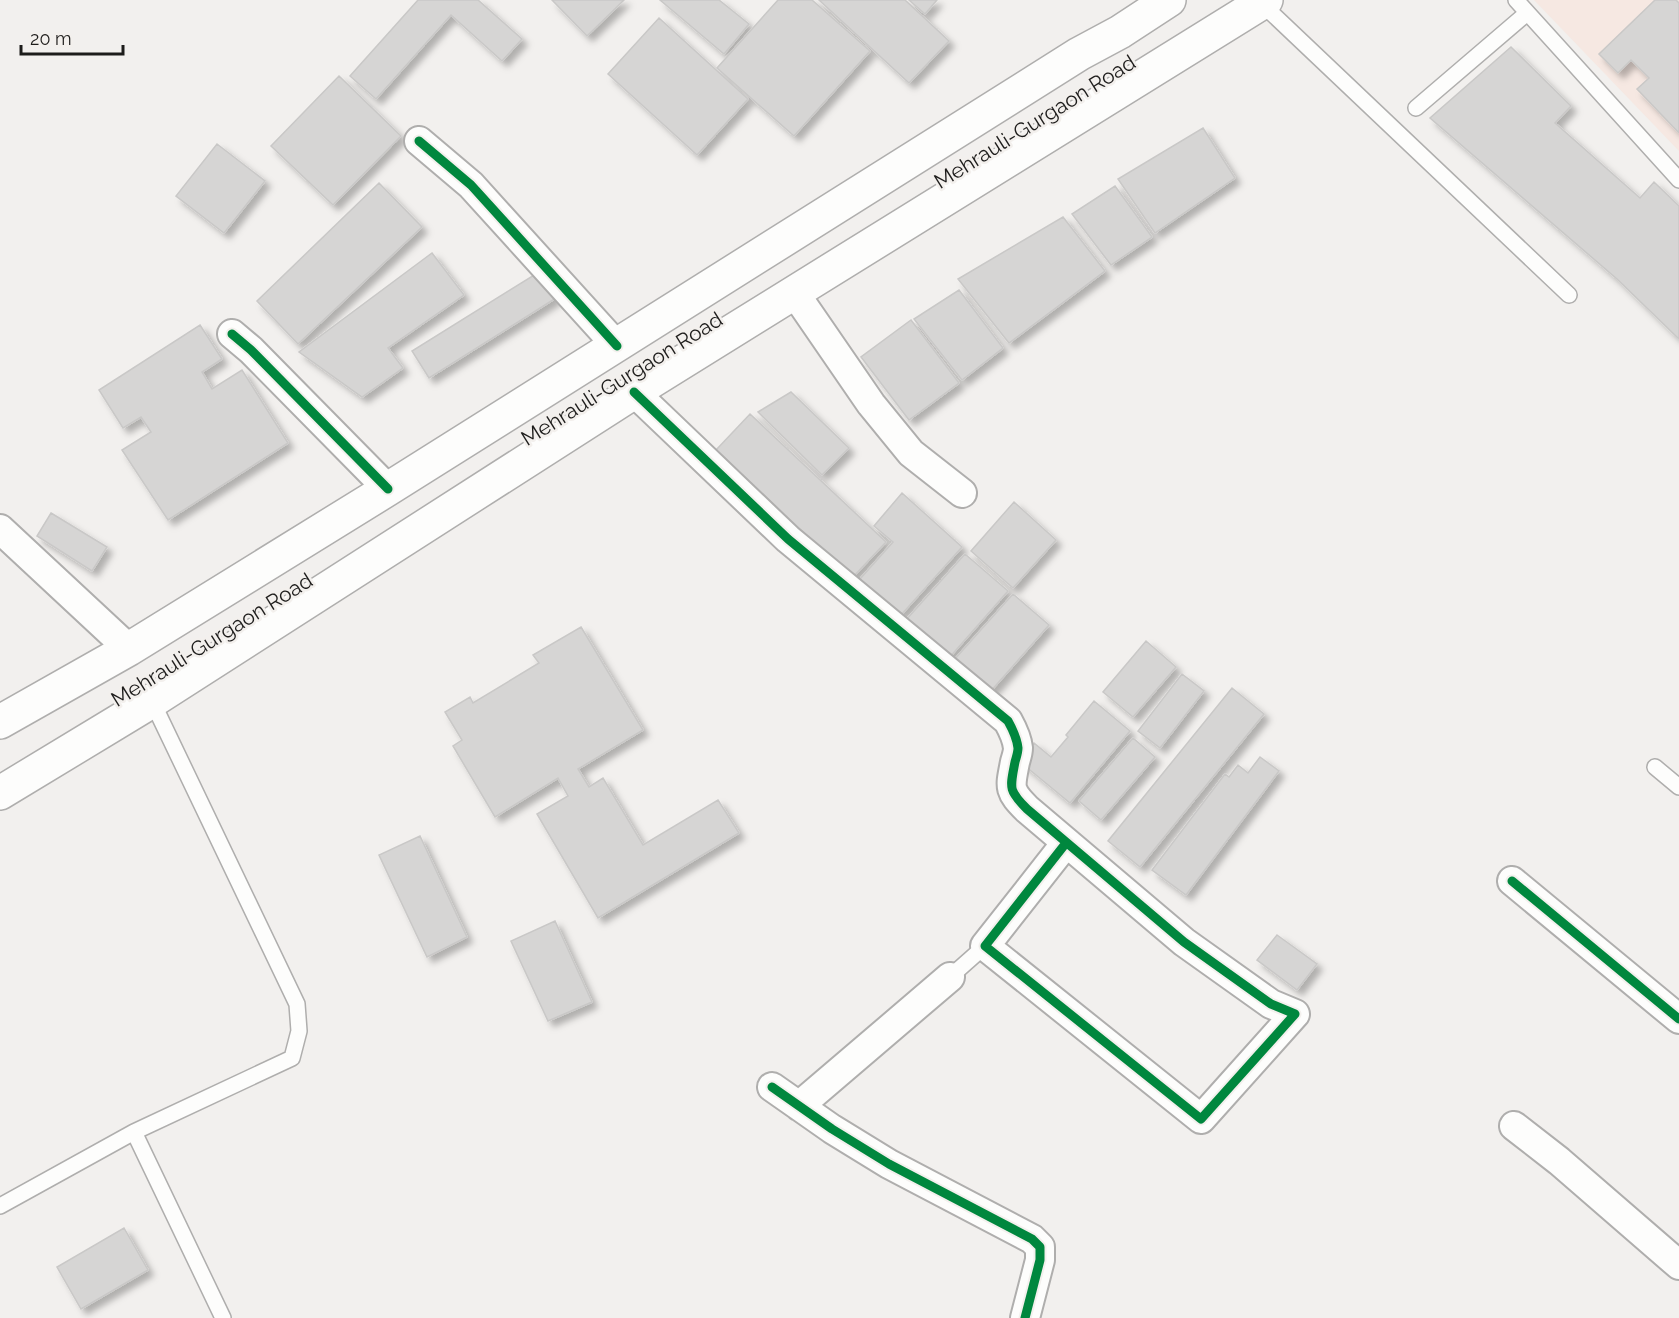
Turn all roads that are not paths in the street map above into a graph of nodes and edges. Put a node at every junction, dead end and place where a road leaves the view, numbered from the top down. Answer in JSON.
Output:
{"nodes":[{"id":1,"x":1169,"y":0,"type":"edge"},
{"id":2,"x":1516,"y":0,"type":"edge"},
{"id":3,"x":1262,"y":1,"type":"edge"},
{"id":4,"x":1527,"y":13,"type":"junction"},
{"id":5,"x":1416,"y":108,"type":"dead end"},
{"id":6,"x":419,"y":141,"type":"dead end"},
{"id":7,"x":1679,"y":180,"type":"edge"},
{"id":8,"x":794,"y":291,"type":"junction"},
{"id":9,"x":1569,"y":296,"type":"dead end"},
{"id":10,"x":232,"y":334,"type":"dead end"},
{"id":11,"x":616,"y":345,"type":"junction"},
{"id":12,"x":634,"y":392,"type":"junction"},
{"id":13,"x":452,"y":449,"type":"junction"},
{"id":14,"x":485,"y":487,"type":"junction"},
{"id":15,"x":388,"y":489,"type":"junction"},
{"id":16,"x":962,"y":494,"type":"dead end"},
{"id":17,"x":0,"y":529,"type":"edge"},
{"id":18,"x":129,"y":649,"type":"junction"},
{"id":19,"x":152,"y":701,"type":"junction"},
{"id":20,"x":0,"y":722,"type":"edge"},
{"id":21,"x":1655,"y":768,"type":"dead end"},
{"id":22,"x":1679,"y":787,"type":"edge"},
{"id":23,"x":0,"y":793,"type":"edge"},
{"id":24,"x":1066,"y":843,"type":"junction"},
{"id":25,"x":1512,"y":881,"type":"dead end"},
{"id":26,"x":985,"y":946,"type":"junction"},
{"id":27,"x":950,"y":977,"type":"joint"},
{"id":28,"x":1679,"y":1019,"type":"edge"},
{"id":29,"x":772,"y":1087,"type":"dead end"},
{"id":30,"x":800,"y":1106,"type":"junction"},
{"id":31,"x":1514,"y":1126,"type":"dead end"},
{"id":32,"x":134,"y":1132,"type":"junction"},
{"id":33,"x":0,"y":1206,"type":"edge"},
{"id":34,"x":1679,"y":1265,"type":"edge"},
{"id":35,"x":223,"y":1318,"type":"edge"},
{"id":36,"x":1025,"y":1318,"type":"edge"}],
"edges":[{"from":1,"to":11,"type":"main road","name":"Mehrauli-Gurgaon Road"},
{"from":2,"to":4,"type":"lane"},
{"from":3,"to":8,"type":"main road","name":"Mehrauli-Gurgaon Road"},
{"from":3,"to":9,"type":"lane"},
{"from":4,"to":5,"type":"lane"},
{"from":4,"to":7,"type":"lane"},
{"from":6,"to":11,"type":"street"},
{"from":8,"to":12,"type":"main road","name":"Mehrauli-Gurgaon Road"},
{"from":8,"to":16,"type":"street"},
{"from":10,"to":15,"type":"street"},
{"from":11,"to":13,"type":"main road","name":"Mehrauli-Gurgaon Road"},
{"from":12,"to":14,"type":"main road","name":"Mehrauli-Gurgaon Road"},
{"from":12,"to":24,"type":"street"},
{"from":13,"to":14,"type":"main road"},
{"from":13,"to":15,"type":"main road","name":"Mehrauli-Gurgaon Road"},
{"from":14,"to":19,"type":"main road","name":"Mehrauli-Gurgaon Road"},
{"from":15,"to":18,"type":"main road","name":"Mehrauli-Gurgaon Road"},
{"from":17,"to":18,"type":"street"},
{"from":18,"to":20,"type":"main road","name":"Mehrauli-Gurgaon Road"},
{"from":19,"to":23,"type":"main road","name":"Mehrauli-Gurgaon Road"},
{"from":19,"to":32,"type":"lane"},
{"from":21,"to":22,"type":"lane"},
{"from":24,"to":26,"type":"street"},
{"from":24,"to":26,"type":"street"},
{"from":25,"to":28,"type":"street"},
{"from":26,"to":27,"type":"lane"},
{"from":27,"to":30,"type":"street"},
{"from":29,"to":30,"type":"street"},
{"from":30,"to":36,"type":"street"},
{"from":31,"to":34,"type":"street"},
{"from":32,"to":33,"type":"lane"},
{"from":32,"to":35,"type":"lane"}]}
